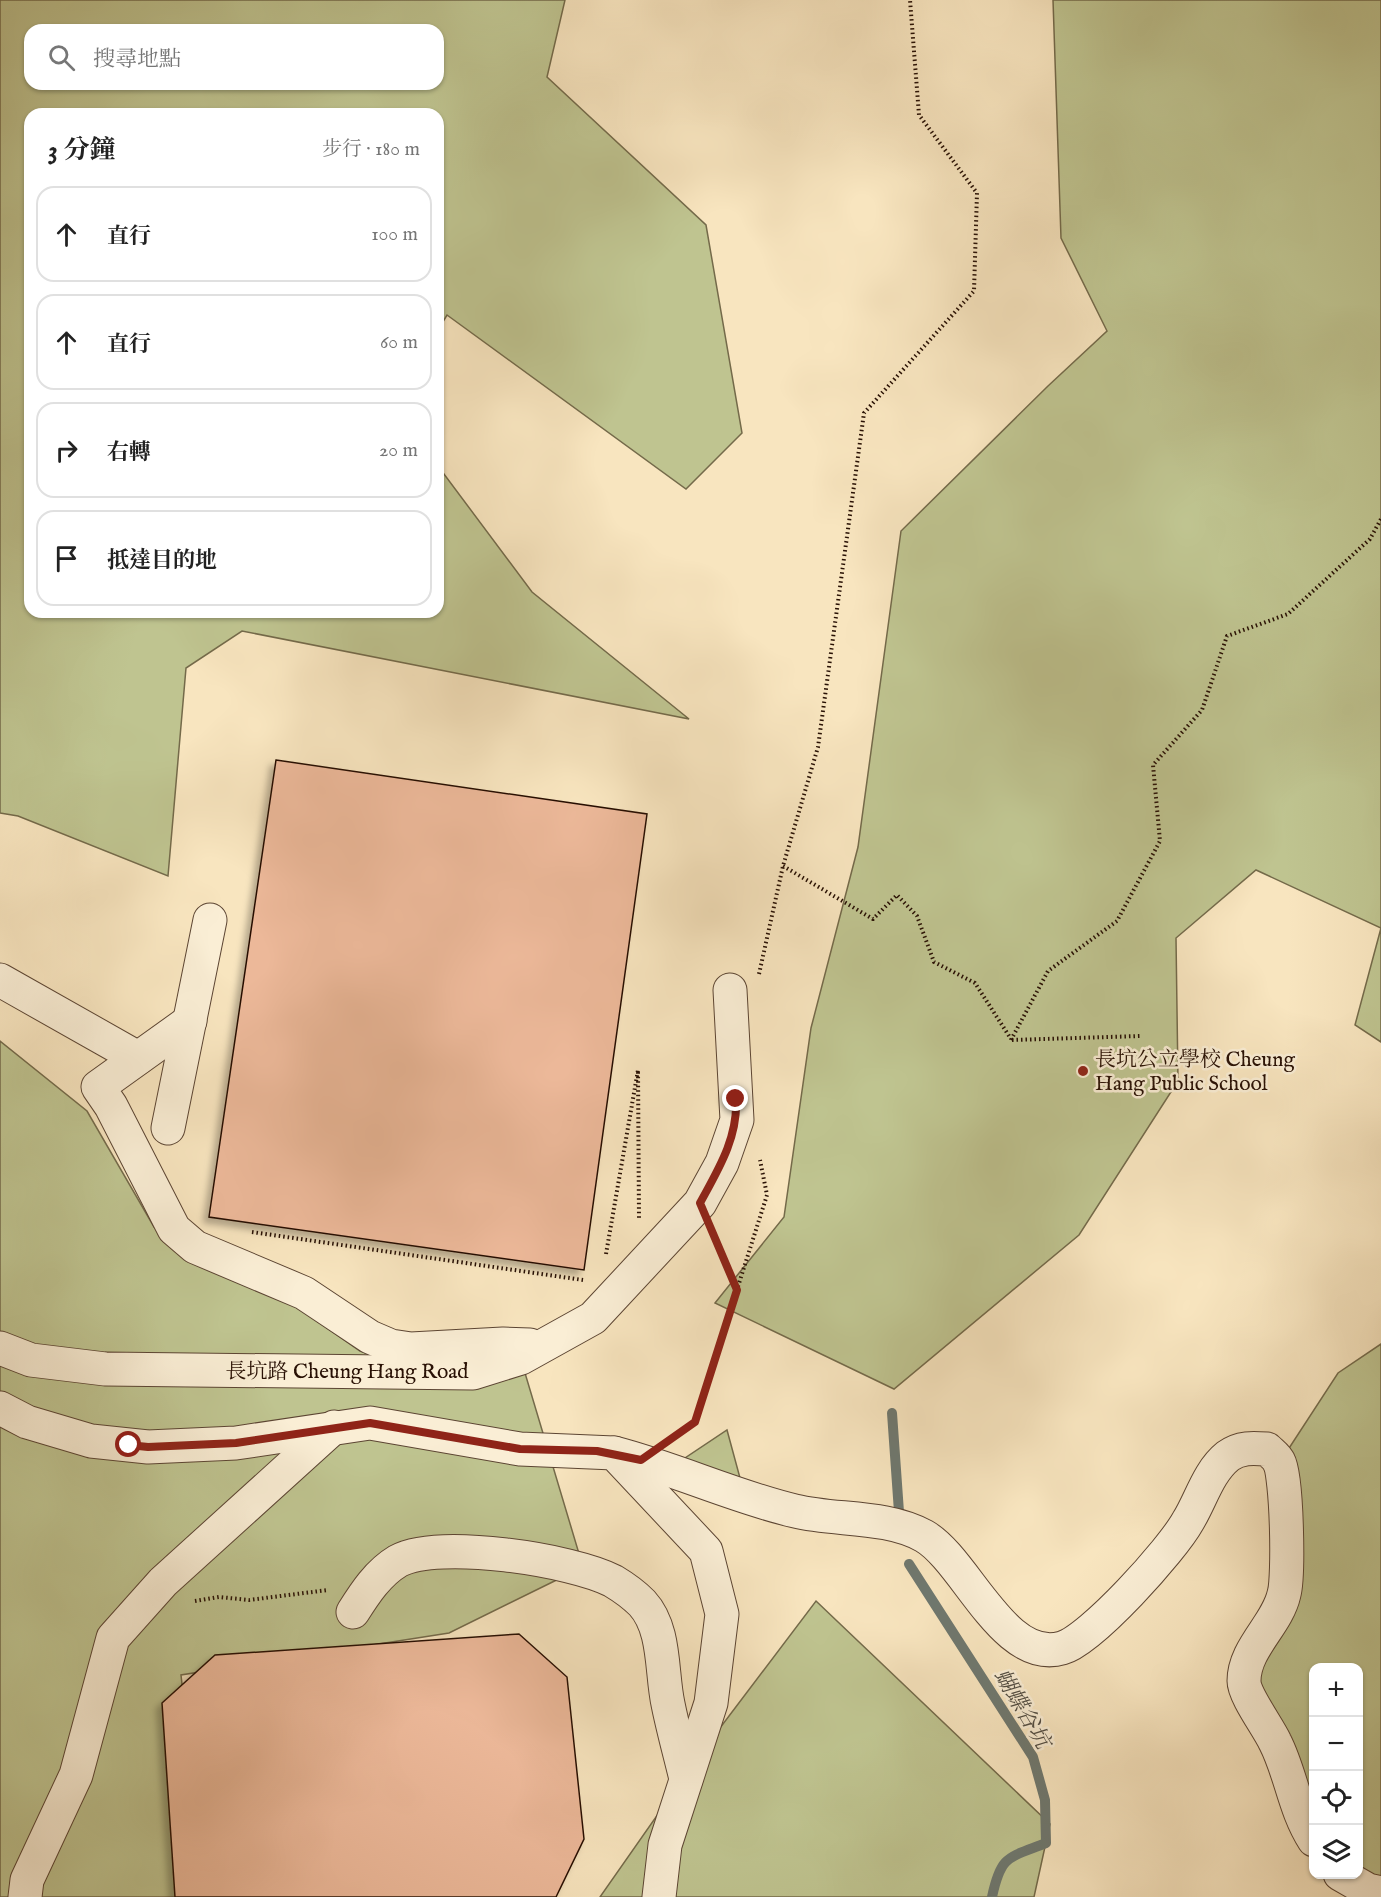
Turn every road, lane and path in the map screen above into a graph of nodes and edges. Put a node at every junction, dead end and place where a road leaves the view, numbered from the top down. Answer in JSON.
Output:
{"nodes":[{"id":1,"x":910,"y":0,"type":"edge"},
{"id":2,"x":1381,"y":519,"type":"edge"},
{"id":3,"x":783,"y":866,"type":"junction"},
{"id":4,"x":210,"y":920,"type":"dead end"},
{"id":5,"x":0,"y":980,"type":"edge"},
{"id":6,"x":743,"y":988,"type":"joint"},
{"id":7,"x":190,"y":1021,"type":"junction"},
{"id":8,"x":1140,"y":1036,"type":"dead end"},
{"id":9,"x":1011,"y":1040,"type":"junction"},
{"id":10,"x":138,"y":1058,"type":"junction"},
{"id":11,"x":168,"y":1128,"type":"dead end"},
{"id":12,"x":758,"y":1150,"type":"dead end"},
{"id":13,"x":700,"y":1203,"type":"junction"},
{"id":14,"x":245,"y":1231,"type":"dead end"},
{"id":15,"x":662,"y":1244,"type":"junction"},
{"id":16,"x":605,"y":1259,"type":"dead end"},
{"id":17,"x":589,"y":1281,"type":"dead end"},
{"id":18,"x":737,"y":1290,"type":"junction"},
{"id":19,"x":547,"y":1345,"type":"junction"},
{"id":20,"x":0,"y":1348,"type":"edge"},
{"id":21,"x":0,"y":1408,"type":"edge"},
{"id":22,"x":334,"y":1427,"type":"junction"},
{"id":23,"x":628,"y":1457,"type":"junction"},
{"id":24,"x":163,"y":1582,"type":"junction"},
{"id":25,"x":371,"y":1584,"type":"junction"},
{"id":26,"x":353,"y":1612,"type":"dead end"},
{"id":27,"x":686,"y":1779,"type":"junction"},
{"id":28,"x":1309,"y":1832,"type":"edge"},
{"id":29,"x":1347,"y":1879,"type":"edge"},
{"id":30,"x":1381,"y":1893,"type":"edge"},
{"id":31,"x":25,"y":1897,"type":"edge"},
{"id":32,"x":659,"y":1897,"type":"edge"}],
"edges":[{"from":1,"to":3,"type":"path"},
{"from":2,"to":9,"type":"path"},
{"from":3,"to":6,"type":"path"},
{"from":3,"to":9,"type":"path"},
{"from":4,"to":7,"type":"street"},
{"from":5,"to":10,"type":"street"},
{"from":6,"to":13,"type":"street","name":"長坑路 Cheung Hang Road"},
{"from":7,"to":10,"type":"street"},
{"from":7,"to":11,"type":"street"},
{"from":8,"to":9,"type":"path"},
{"from":10,"to":19,"type":"street"},
{"from":12,"to":18,"type":"path"},
{"from":13,"to":15,"type":"street","name":"長坑路 Cheung Hang Road"},
{"from":13,"to":18,"type":"path"},
{"from":14,"to":17,"type":"path"},
{"from":15,"to":16,"type":"path"},
{"from":15,"to":19,"type":"street","name":"長坑路 Cheung Hang Road"},
{"from":18,"to":23,"type":"path"},
{"from":19,"to":20,"type":"street","name":"長坑路 Cheung Hang Road"},
{"from":21,"to":22,"type":"street"},
{"from":22,"to":23,"type":"street"},
{"from":22,"to":24,"type":"street"},
{"from":23,"to":27,"type":"street"},
{"from":23,"to":28,"type":"street"},
{"from":24,"to":25,"type":"path"},
{"from":24,"to":31,"type":"street"},
{"from":25,"to":26,"type":"street"},
{"from":25,"to":27,"type":"street"},
{"from":27,"to":32,"type":"street"},
{"from":29,"to":30,"type":"street"}]}
